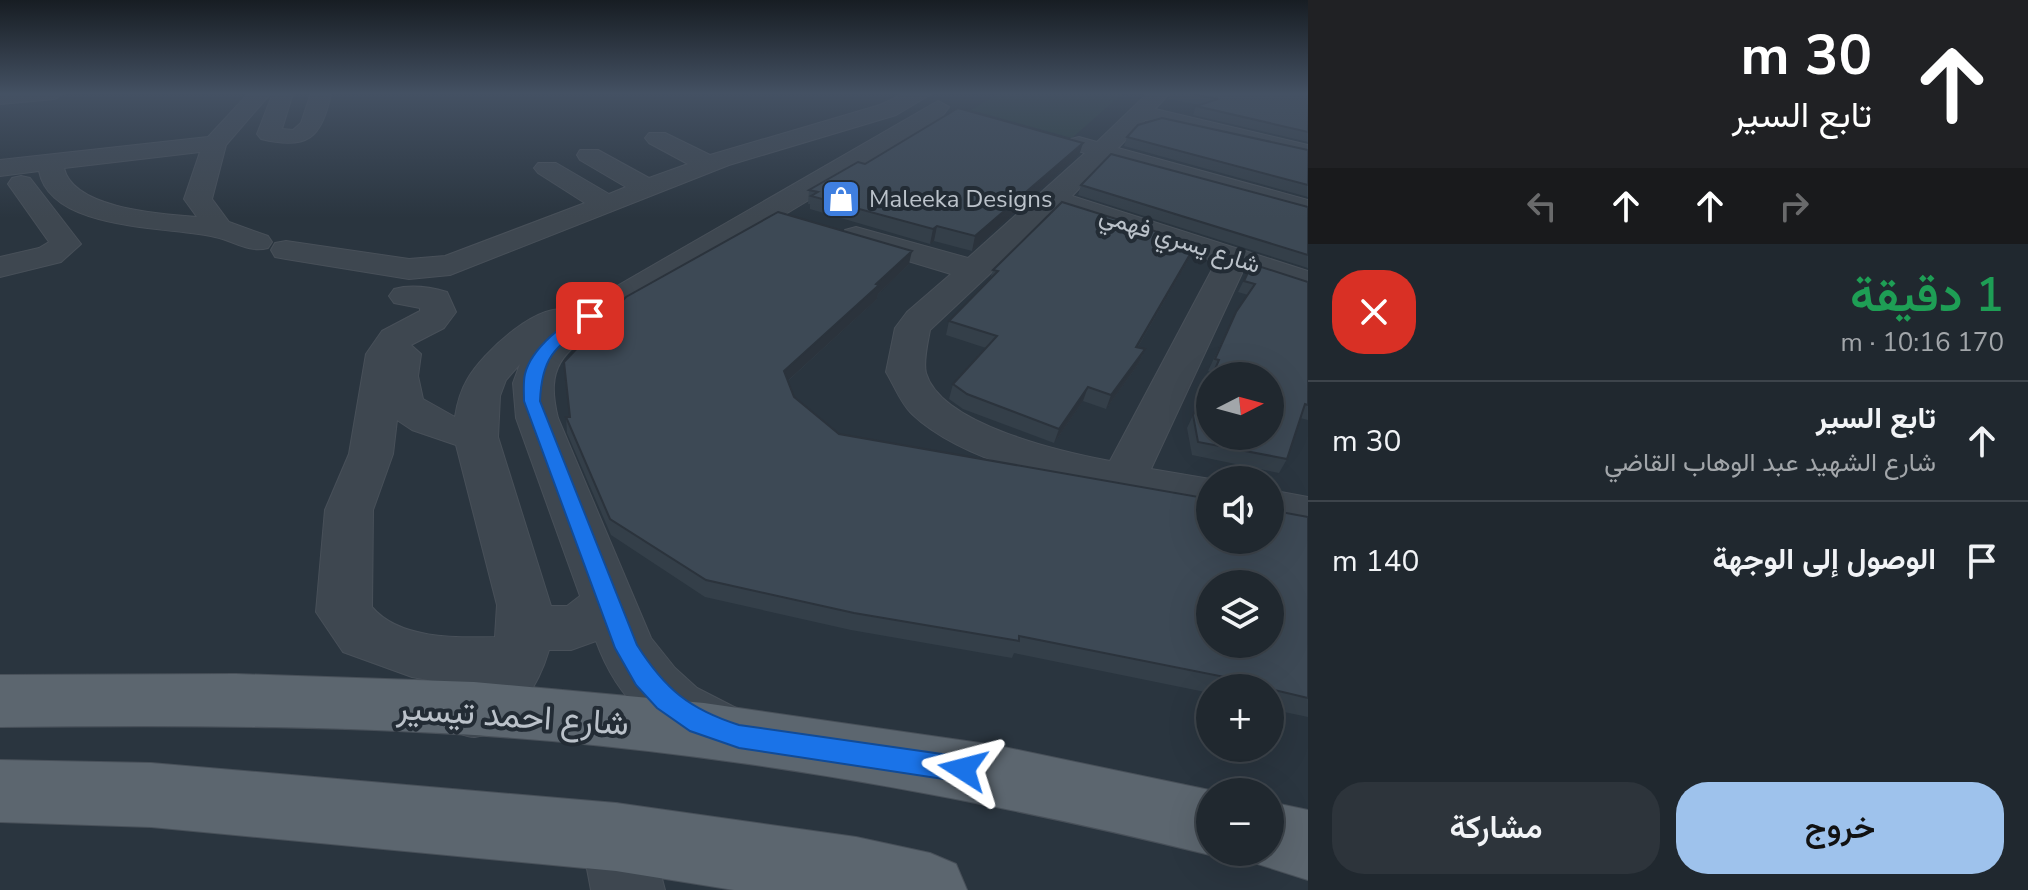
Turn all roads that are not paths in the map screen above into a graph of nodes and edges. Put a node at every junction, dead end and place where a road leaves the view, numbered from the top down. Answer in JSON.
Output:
{"nodes":[{"id":1,"x":170,"y":135,"type":"edge"},
{"id":2,"x":223,"y":135,"type":"edge"},
{"id":3,"x":271,"y":135,"type":"edge"},
{"id":4,"x":297,"y":135,"type":"edge"},
{"id":5,"x":806,"y":135,"type":"edge"},
{"id":6,"x":877,"y":135,"type":"edge"},
{"id":7,"x":900,"y":135,"type":"edge"},
{"id":8,"x":1117,"y":135,"type":"edge"},
{"id":9,"x":1251,"y":135,"type":"edge"},
{"id":10,"x":1058,"y":138,"type":"edge"},
{"id":11,"x":215,"y":143,"type":"junction"},
{"id":12,"x":1302,"y":145,"type":"edge"},
{"id":13,"x":1101,"y":151,"type":"junction"},
{"id":14,"x":589,"y":155,"type":"dead end"},
{"id":15,"x":94,"y":157,"type":"junction"},
{"id":16,"x":50,"y":162,"type":"junction"},
{"id":17,"x":708,"y":164,"type":"junction"},
{"id":18,"x":547,"y":168,"type":"dead end"},
{"id":19,"x":10,"y":176,"type":"edge"},
{"id":20,"x":678,"y":176,"type":"junction"},
{"id":21,"x":647,"y":188,"type":"junction"},
{"id":22,"x":1053,"y":199,"type":"junction"},
{"id":23,"x":607,"y":204,"type":"junction"},
{"id":24,"x":1308,"y":209,"type":"edge"},
{"id":25,"x":769,"y":210,"type":"junction"},
{"id":26,"x":219,"y":228,"type":"junction"},
{"id":27,"x":1234,"y":257,"type":"junction"},
{"id":28,"x":0,"y":267,"type":"edge"},
{"id":29,"x":973,"y":270,"type":"junction"},
{"id":30,"x":1308,"y":282,"type":"edge"},
{"id":31,"x":476,"y":437,"type":"junction"},
{"id":32,"x":1124,"y":478,"type":"junction"},
{"id":33,"x":1196,"y":491,"type":"edge"},
{"id":34,"x":1284,"y":509,"type":"edge"},
{"id":35,"x":1308,"y":513,"type":"edge"},
{"id":36,"x":608,"y":599,"type":"junction"},
{"id":37,"x":522,"y":640,"type":"junction"},
{"id":38,"x":0,"y":701,"type":"edge"},
{"id":39,"x":473,"y":711,"type":"junction"},
{"id":40,"x":739,"y":736,"type":"junction"},
{"id":41,"x":0,"y":791,"type":"edge"},
{"id":42,"x":1196,"y":819,"type":"edge"},
{"id":43,"x":1284,"y":839,"type":"edge"},
{"id":44,"x":1308,"y":845,"type":"edge"},
{"id":45,"x":622,"y":863,"type":"edge"},
{"id":46,"x":852,"y":882,"type":"edge"},
{"id":47,"x":930,"y":890,"type":"edge"}],
"edges":[{"from":1,"to":15,"type":"street"},
{"from":2,"to":11,"type":"street"},
{"from":3,"to":4,"type":"street"},
{"from":5,"to":17,"type":"street"},
{"from":6,"to":31,"type":"street"},
{"from":7,"to":25,"type":"street"},
{"from":8,"to":13,"type":"street"},
{"from":9,"to":12,"type":"street"},
{"from":10,"to":13,"type":"street"},
{"from":11,"to":15,"type":"street"},
{"from":11,"to":26,"type":"street"},
{"from":13,"to":22,"type":"street"},
{"from":13,"to":24,"type":"street"},
{"from":14,"to":21,"type":"street"},
{"from":15,"to":16,"type":"street"},
{"from":16,"to":19,"type":"street"},
{"from":16,"to":26,"type":"street"},
{"from":17,"to":20,"type":"street"},
{"from":17,"to":20,"type":"street"},
{"from":18,"to":23,"type":"street"},
{"from":19,"to":28,"type":"street"},
{"from":20,"to":21,"type":"street"},
{"from":21,"to":23,"type":"street"},
{"from":22,"to":27,"type":"street","name":"شارع يسري فهمي"},
{"from":22,"to":29,"type":"street"},
{"from":23,"to":26,"type":"street"},
{"from":25,"to":29,"type":"street"},
{"from":25,"to":36,"type":"street"},
{"from":27,"to":30,"type":"street","name":"شارع يسري فهمي"},
{"from":27,"to":32,"type":"street"},
{"from":29,"to":32,"type":"street"},
{"from":31,"to":37,"type":"street"},
{"from":31,"to":37,"type":"street"},
{"from":32,"to":33,"type":"street"},
{"from":34,"to":35,"type":"street"},
{"from":36,"to":37,"type":"street"},
{"from":36,"to":40,"type":"street"},
{"from":37,"to":39,"type":"street"},
{"from":38,"to":39,"type":"main road","name":"شارع احمد تيسير"},
{"from":39,"to":40,"type":"main road","name":"شارع احمد تيسير"},
{"from":40,"to":42,"type":"main road","name":"شارع احمد تيسير"},
{"from":41,"to":45,"type":"main road"},
{"from":43,"to":44,"type":"main road"},
{"from":45,"to":46,"type":"main road"},
{"from":46,"to":47,"type":"main road"}]}
